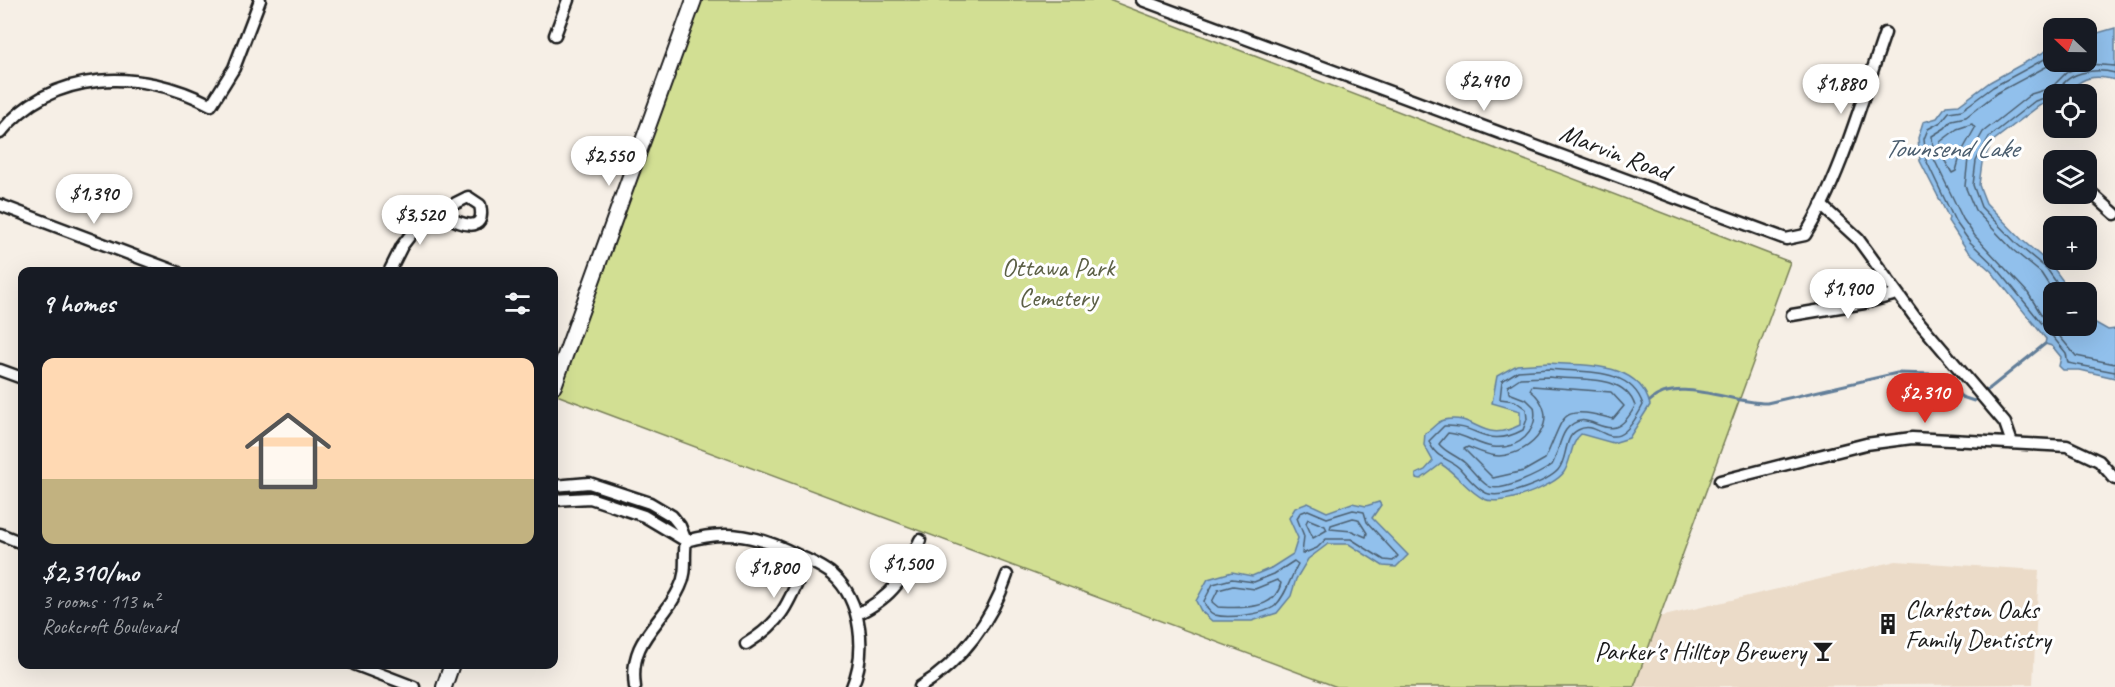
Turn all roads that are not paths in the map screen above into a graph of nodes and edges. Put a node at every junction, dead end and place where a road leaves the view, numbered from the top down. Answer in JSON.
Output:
{"nodes":[{"id":1,"x":260,"y":0,"type":"edge"},
{"id":2,"x":568,"y":0,"type":"edge"},
{"id":3,"x":694,"y":0,"type":"edge"},
{"id":4,"x":1142,"y":0,"type":"edge"},
{"id":5,"x":1885,"y":33,"type":"dead end"},
{"id":6,"x":555,"y":35,"type":"dead end"},
{"id":7,"x":0,"y":132,"type":"edge"},
{"id":8,"x":2097,"y":198,"type":"edge"},
{"id":9,"x":1821,"y":204,"type":"junction"},
{"id":10,"x":0,"y":205,"type":"edge"},
{"id":11,"x":2115,"y":214,"type":"edge"},
{"id":12,"x":445,"y":215,"type":"dead end"},
{"id":13,"x":164,"y":267,"type":"edge"},
{"id":14,"x":392,"y":267,"type":"edge"},
{"id":15,"x":1897,"y":294,"type":"junction"},
{"id":16,"x":1792,"y":315,"type":"dead end"},
{"id":17,"x":0,"y":370,"type":"edge"},
{"id":18,"x":558,"y":375,"type":"edge"},
{"id":19,"x":18,"y":377,"type":"edge"},
{"id":20,"x":2012,"y":443,"type":"junction"},
{"id":21,"x":2115,"y":478,"type":"edge"},
{"id":22,"x":1720,"y":481,"type":"dead end"},
{"id":23,"x":558,"y":487,"type":"edge"},
{"id":24,"x":558,"y":500,"type":"edge"},
{"id":25,"x":650,"y":503,"type":"junction"},
{"id":26,"x":644,"y":516,"type":"junction"},
{"id":27,"x":0,"y":534,"type":"edge"},
{"id":28,"x":920,"y":540,"type":"dead end"},
{"id":29,"x":18,"y":541,"type":"edge"},
{"id":30,"x":686,"y":541,"type":"junction"},
{"id":31,"x":807,"y":560,"type":"junction"},
{"id":32,"x":1007,"y":575,"type":"dead end"},
{"id":33,"x":857,"y":614,"type":"junction"},
{"id":34,"x":746,"y":644,"type":"dead end"},
{"id":35,"x":367,"y":669,"type":"edge"},
{"id":36,"x":450,"y":669,"type":"edge"},
{"id":37,"x":414,"y":687,"type":"edge"},
{"id":38,"x":444,"y":687,"type":"edge"},
{"id":39,"x":635,"y":687,"type":"edge"},
{"id":40,"x":852,"y":687,"type":"edge"},
{"id":41,"x":920,"y":687,"type":"edge"}],
"edges":[{"from":1,"to":7,"type":"street"},
{"from":2,"to":6,"type":"street"},
{"from":3,"to":18,"type":"main road"},
{"from":4,"to":9,"type":"street","name":"Marvin Road"},
{"from":5,"to":9,"type":"street"},
{"from":8,"to":11,"type":"street"},
{"from":9,"to":15,"type":"street"},
{"from":10,"to":13,"type":"street"},
{"from":12,"to":14,"type":"street"},
{"from":15,"to":16,"type":"street"},
{"from":15,"to":20,"type":"street"},
{"from":17,"to":19,"type":"street"},
{"from":20,"to":21,"type":"street"},
{"from":20,"to":22,"type":"street"},
{"from":23,"to":25,"type":"street"},
{"from":24,"to":26,"type":"street"},
{"from":25,"to":26,"type":"street"},
{"from":25,"to":30,"type":"street"},
{"from":26,"to":30,"type":"street"},
{"from":27,"to":29,"type":"street"},
{"from":28,"to":33,"type":"street"},
{"from":30,"to":31,"type":"street"},
{"from":30,"to":39,"type":"street"},
{"from":31,"to":33,"type":"street"},
{"from":31,"to":34,"type":"street"},
{"from":32,"to":41,"type":"street"},
{"from":33,"to":40,"type":"street"},
{"from":35,"to":37,"type":"street"},
{"from":36,"to":38,"type":"main road"}]}
